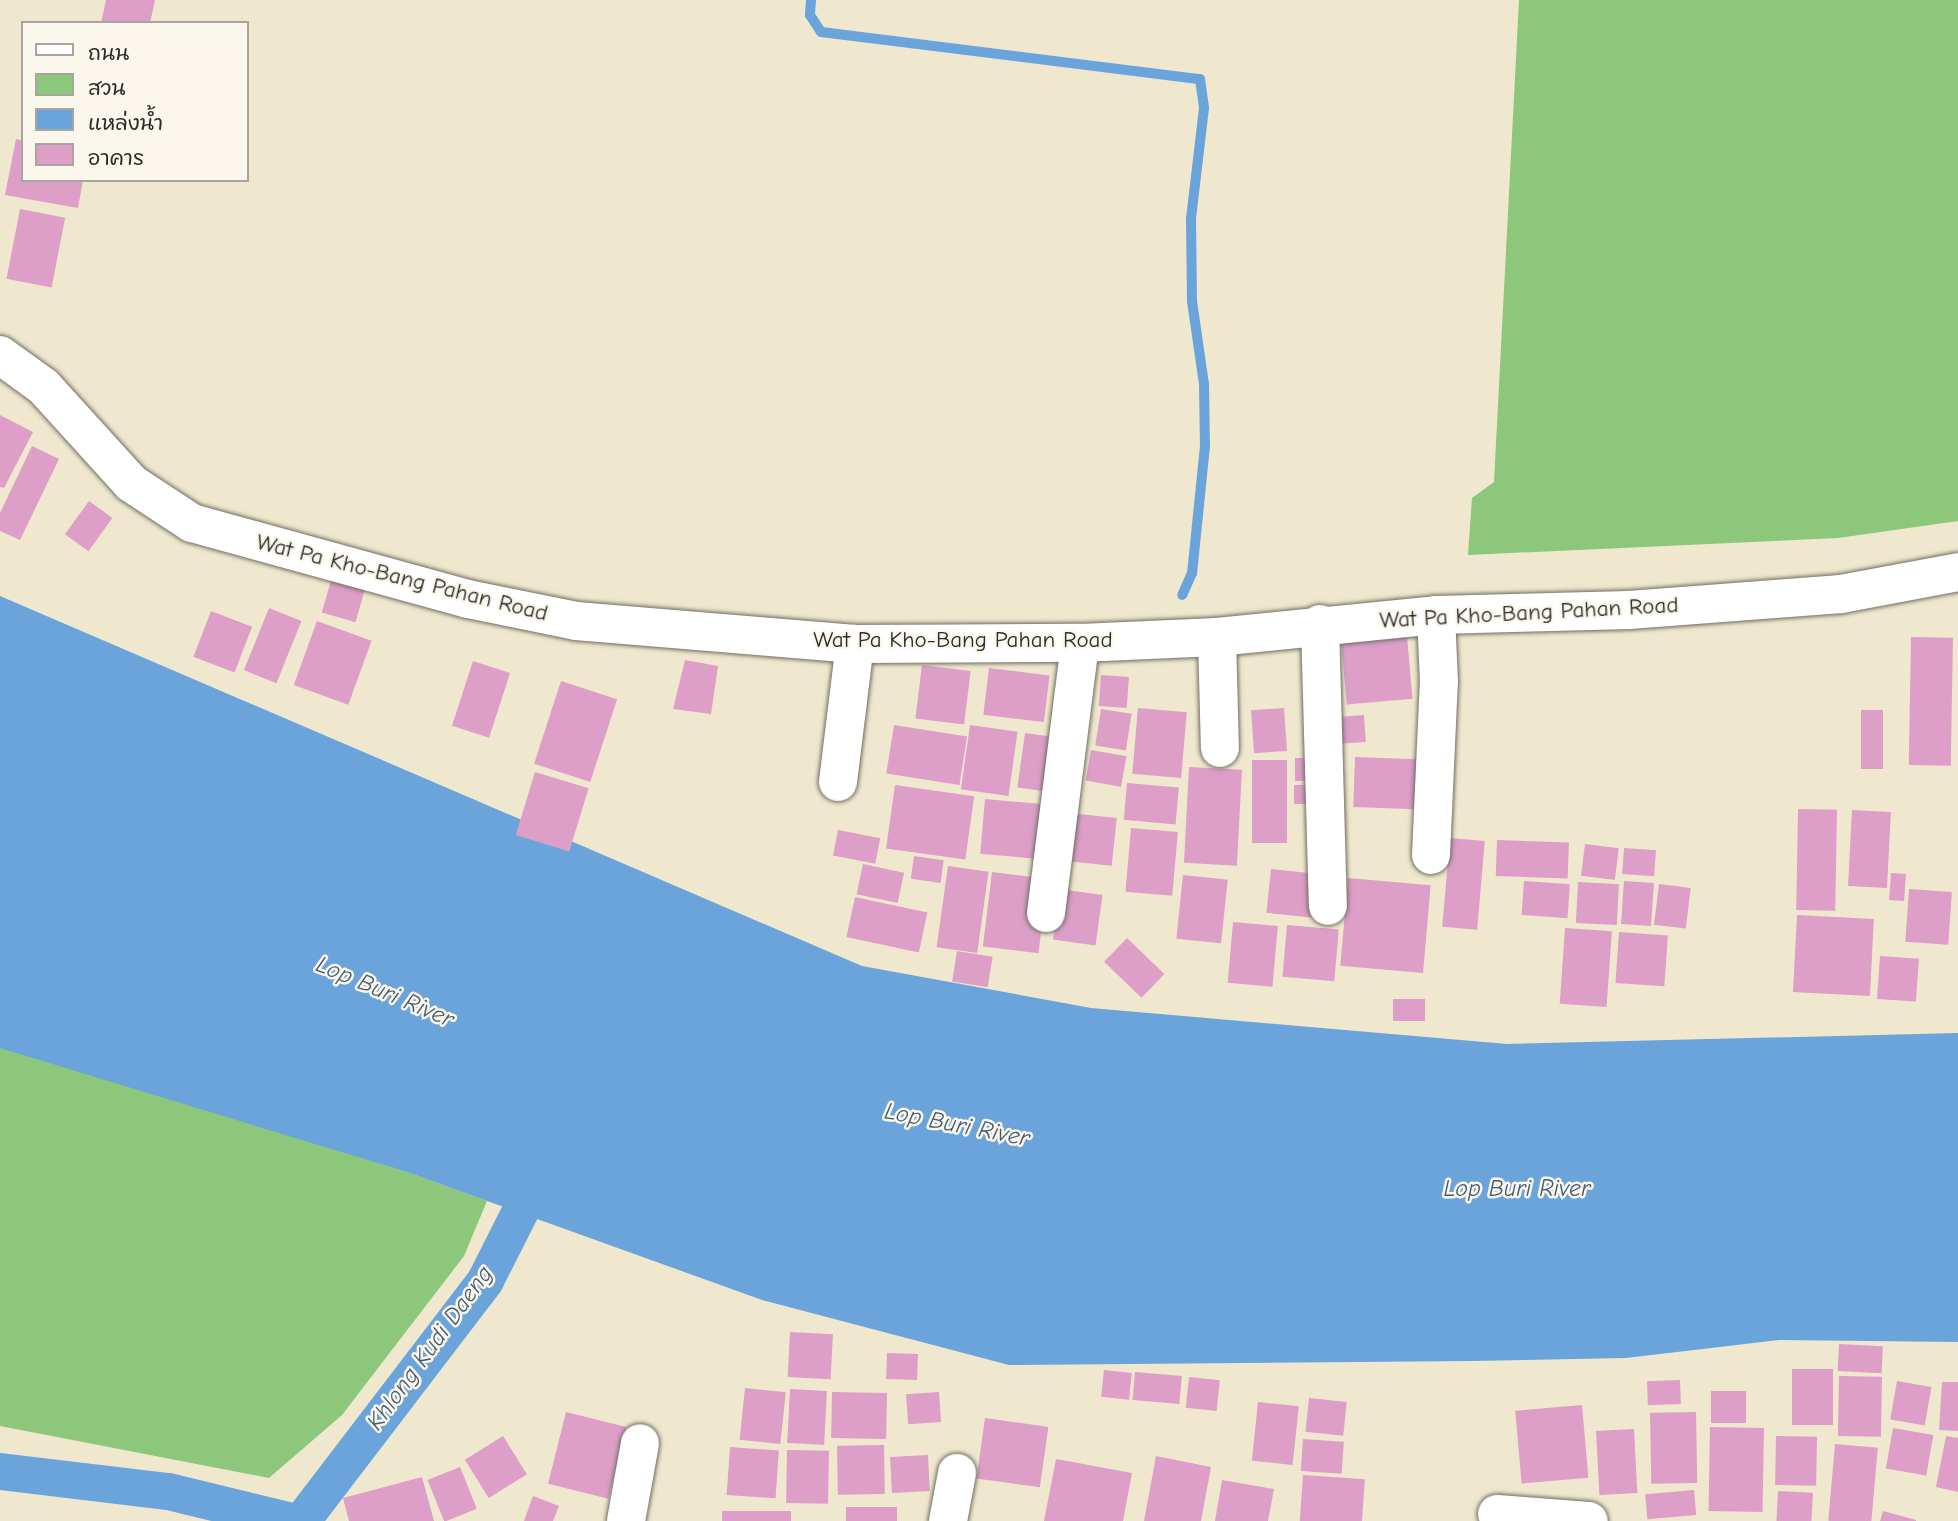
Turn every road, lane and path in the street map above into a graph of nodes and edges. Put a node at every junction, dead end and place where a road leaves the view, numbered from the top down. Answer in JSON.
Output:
{"nodes":[{"id":1,"x":0,"y":355,"type":"edge"},
{"id":2,"x":1958,"y":572,"type":"edge"},
{"id":3,"x":1436,"y":615,"type":"junction"},
{"id":4,"x":1320,"y":624,"type":"junction"},
{"id":5,"x":1217,"y":637,"type":"junction"},
{"id":6,"x":1080,"y":643,"type":"junction"},
{"id":7,"x":855,"y":644,"type":"junction"},
{"id":8,"x":1220,"y":748,"type":"dead end"},
{"id":9,"x":838,"y":782,"type":"dead end"},
{"id":10,"x":1432,"y":855,"type":"dead end"},
{"id":11,"x":1328,"y":906,"type":"dead end"},
{"id":12,"x":1046,"y":913,"type":"dead end"},
{"id":13,"x":640,"y":1443,"type":"dead end"},
{"id":14,"x":957,"y":1473,"type":"dead end"},
{"id":15,"x":1497,"y":1514,"type":"dead end"},
{"id":16,"x":626,"y":1521,"type":"edge"},
{"id":17,"x":948,"y":1521,"type":"edge"},
{"id":18,"x":1589,"y":1521,"type":"edge"}],
"edges":[{"from":1,"to":7,"type":"street","name":"Wat Pa Kho-Bang Pahan Road"},
{"from":2,"to":3,"type":"street","name":"Wat Pa Kho-Bang Pahan Road"},
{"from":3,"to":4,"type":"street","name":"Wat Pa Kho-Bang Pahan Road"},
{"from":3,"to":10,"type":"street"},
{"from":4,"to":5,"type":"street","name":"Wat Pa Kho-Bang Pahan Road"},
{"from":4,"to":11,"type":"street"},
{"from":5,"to":6,"type":"street","name":"Wat Pa Kho-Bang Pahan Road"},
{"from":5,"to":8,"type":"street"},
{"from":6,"to":7,"type":"street","name":"Wat Pa Kho-Bang Pahan Road"},
{"from":6,"to":12,"type":"street"},
{"from":7,"to":9,"type":"street"},
{"from":13,"to":16,"type":"street"},
{"from":14,"to":17,"type":"street"},
{"from":15,"to":18,"type":"street"}]}
